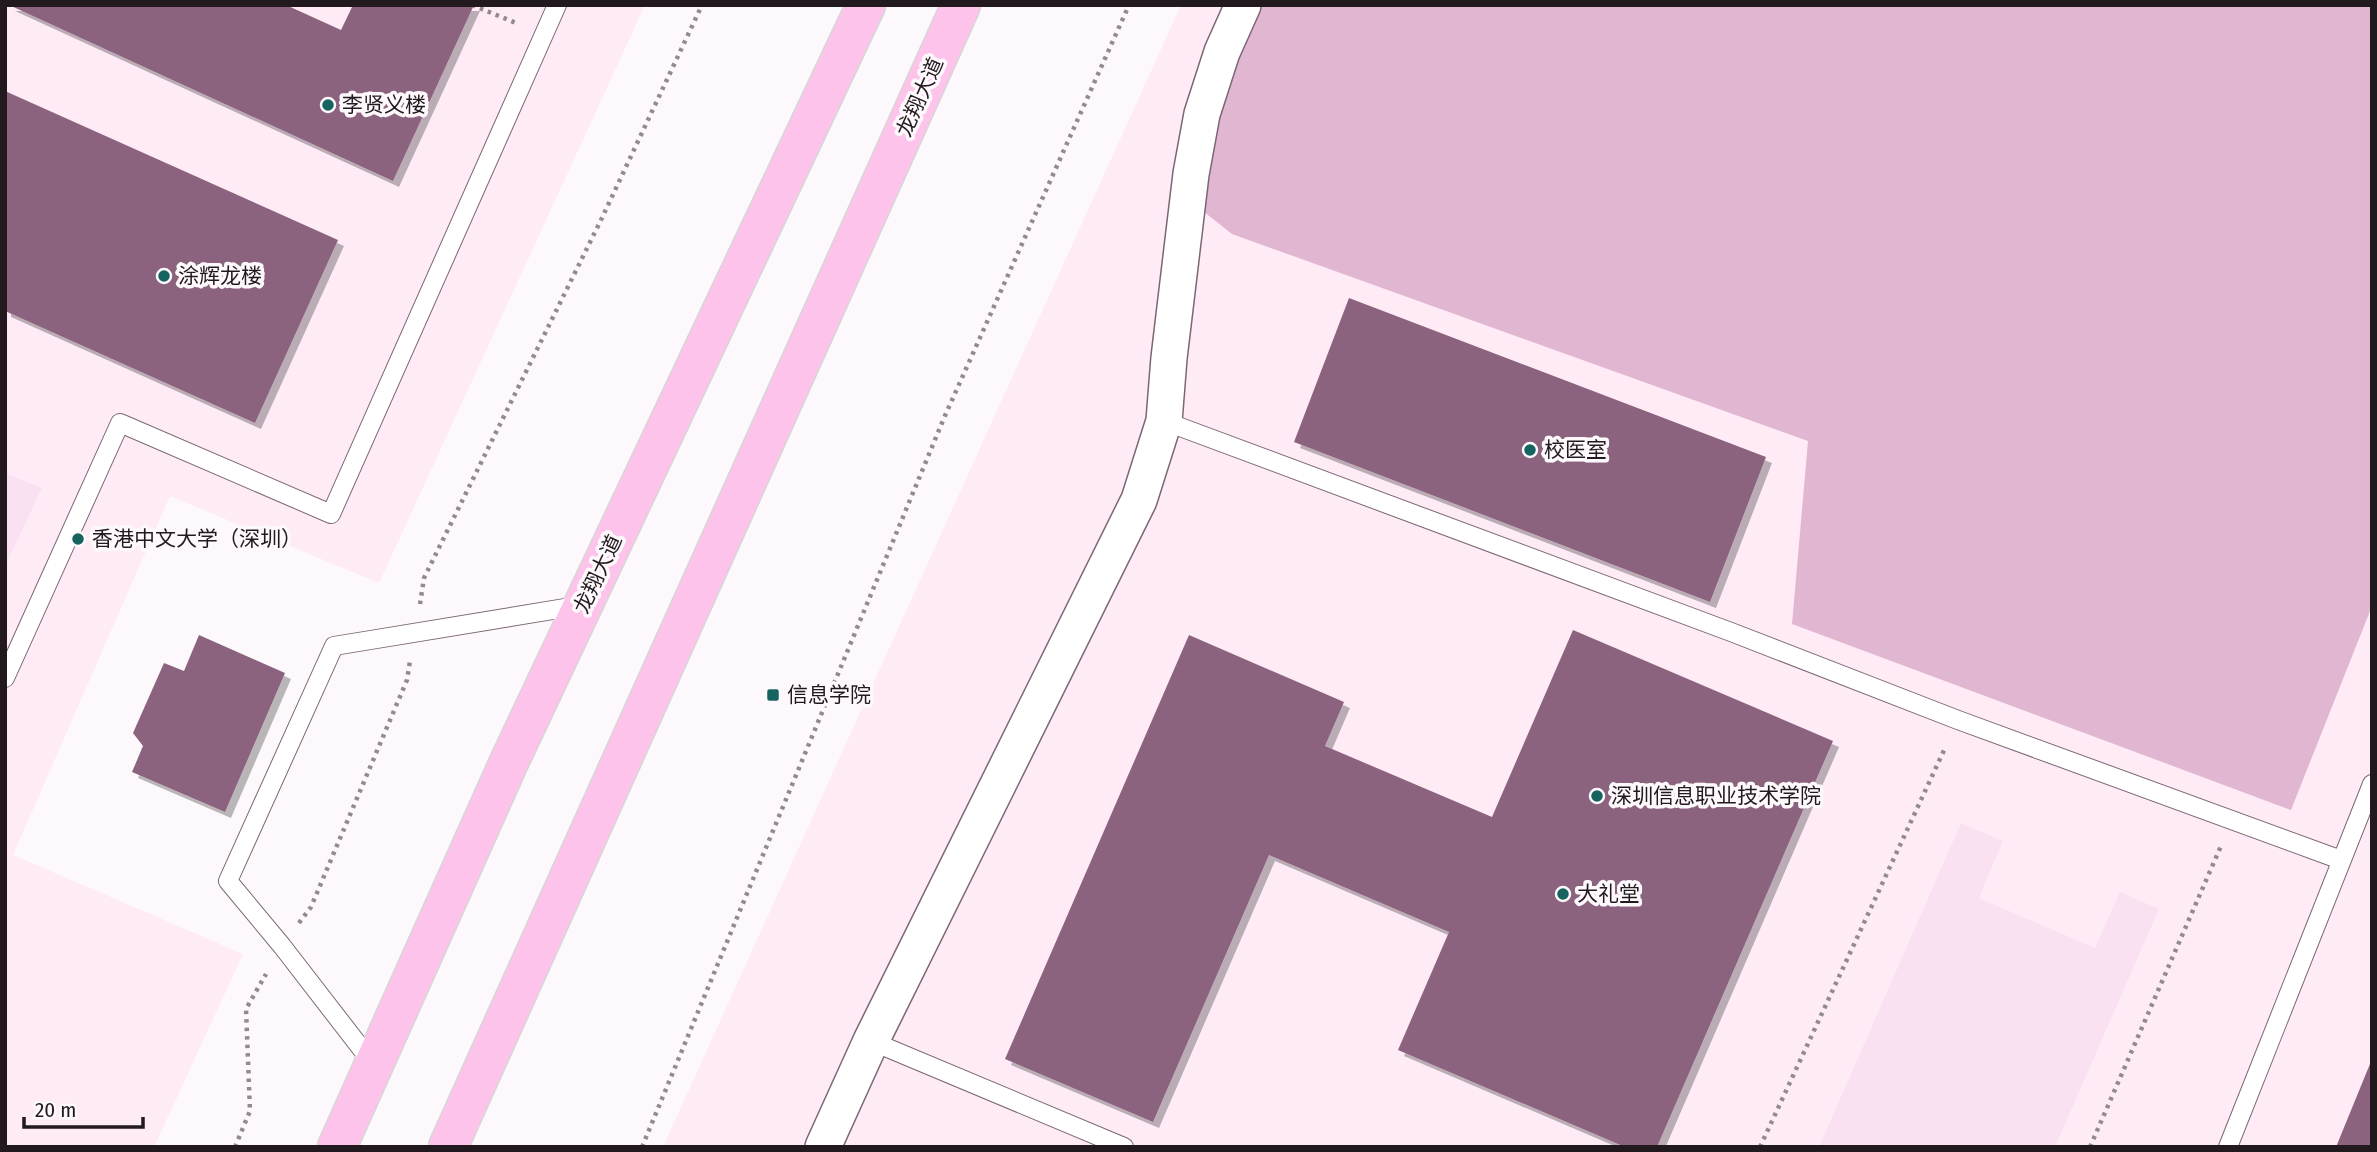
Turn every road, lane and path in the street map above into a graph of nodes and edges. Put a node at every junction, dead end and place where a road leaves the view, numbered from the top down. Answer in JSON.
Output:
{"nodes":[{"id":1,"x":472,"y":5,"type":"edge"},
{"id":2,"x":557,"y":5,"type":"edge"},
{"id":3,"x":702,"y":5,"type":"edge"},
{"id":4,"x":866,"y":5,"type":"edge"},
{"id":5,"x":961,"y":5,"type":"edge"},
{"id":6,"x":1129,"y":5,"type":"edge"},
{"id":7,"x":1243,"y":5,"type":"edge"},
{"id":8,"x":544,"y":35,"type":"junction"},
{"id":9,"x":1164,"y":421,"type":"junction"},
{"id":10,"x":583,"y":605,"type":"junction"},
{"id":11,"x":415,"y":631,"type":"junction"},
{"id":12,"x":5,"y":678,"type":"edge"},
{"id":13,"x":1958,"y":720,"type":"junction"},
{"id":14,"x":2372,"y":784,"type":"edge"},
{"id":15,"x":2233,"y":819,"type":"junction"},
{"id":16,"x":2342,"y":860,"type":"junction"},
{"id":17,"x":282,"y":946,"type":"junction"},
{"id":18,"x":871,"y":1041,"type":"junction"},
{"id":19,"x":374,"y":1066,"type":"junction"},
{"id":20,"x":235,"y":1147,"type":"edge"},
{"id":21,"x":337,"y":1147,"type":"edge"},
{"id":22,"x":448,"y":1147,"type":"edge"},
{"id":23,"x":642,"y":1147,"type":"edge"},
{"id":24,"x":823,"y":1147,"type":"edge"},
{"id":25,"x":1124,"y":1147,"type":"edge"},
{"id":26,"x":1760,"y":1147,"type":"edge"},
{"id":27,"x":2090,"y":1147,"type":"edge"},
{"id":28,"x":2228,"y":1147,"type":"edge"}],
"edges":[{"from":1,"to":8,"type":"path"},
{"from":2,"to":8,"type":"lane"},
{"from":3,"to":11,"type":"path"},
{"from":4,"to":10,"type":"main road","name":"龙翔大道"},
{"from":5,"to":22,"type":"main road","name":"龙翔大道"},
{"from":6,"to":23,"type":"path"},
{"from":7,"to":9,"type":"street"},
{"from":8,"to":12,"type":"lane"},
{"from":9,"to":13,"type":"lane"},
{"from":9,"to":18,"type":"street"},
{"from":10,"to":11,"type":"lane"},
{"from":10,"to":19,"type":"main road","name":"龙翔大道"},
{"from":11,"to":17,"type":"path"},
{"from":11,"to":17,"type":"lane"},
{"from":13,"to":15,"type":"lane"},
{"from":13,"to":26,"type":"path"},
{"from":14,"to":16,"type":"lane"},
{"from":15,"to":16,"type":"lane"},
{"from":15,"to":27,"type":"path"},
{"from":16,"to":28,"type":"lane"},
{"from":17,"to":19,"type":"lane"},
{"from":17,"to":20,"type":"path"},
{"from":18,"to":24,"type":"street"},
{"from":18,"to":25,"type":"lane"},
{"from":19,"to":21,"type":"main road","name":"龙翔大道"}]}
